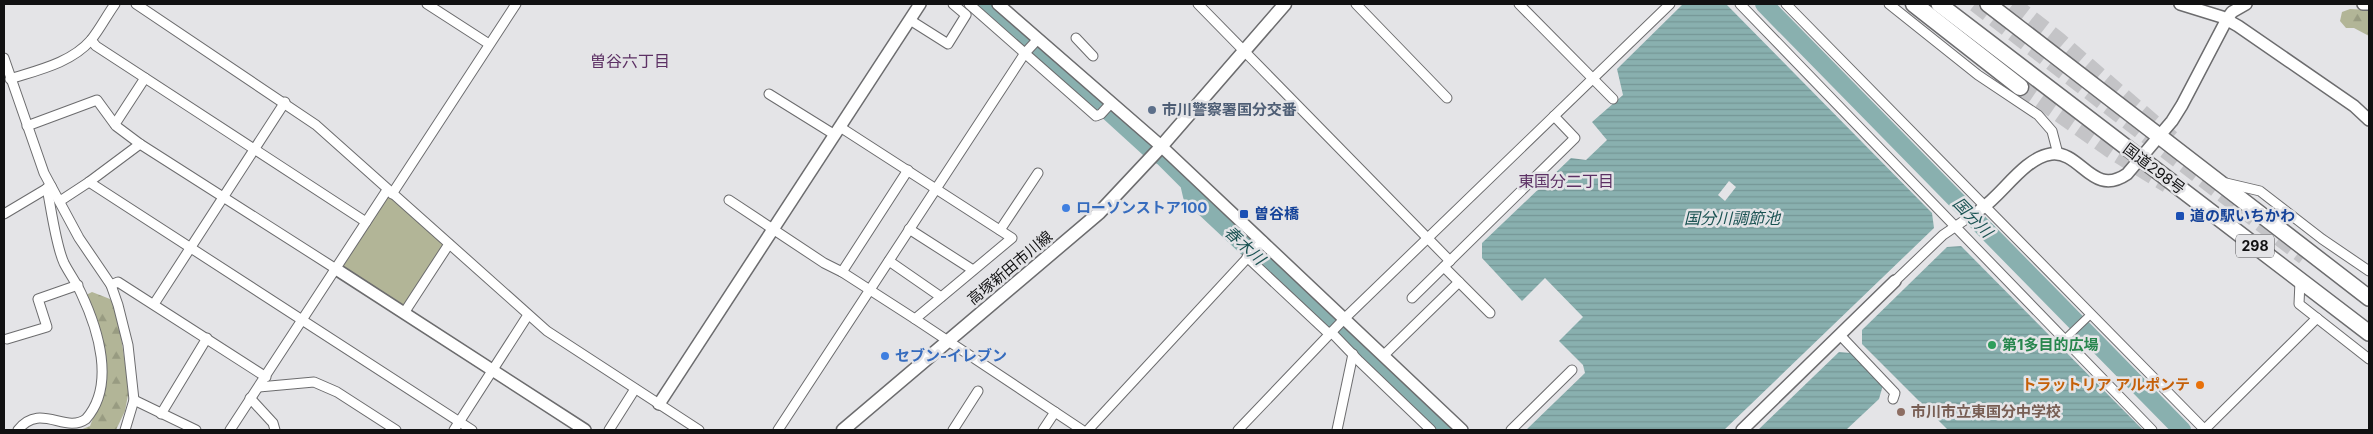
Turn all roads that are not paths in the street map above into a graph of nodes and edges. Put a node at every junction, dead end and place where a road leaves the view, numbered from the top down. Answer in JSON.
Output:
{"nodes":[{"id":1,"x":115,"y":4,"type":"edge"},
{"id":2,"x":136,"y":4,"type":"edge"},
{"id":3,"x":427,"y":4,"type":"edge"},
{"id":4,"x":516,"y":4,"type":"edge"},
{"id":5,"x":920,"y":4,"type":"edge"},
{"id":6,"x":953,"y":4,"type":"edge"},
{"id":7,"x":969,"y":4,"type":"edge"},
{"id":8,"x":998,"y":4,"type":"edge"},
{"id":9,"x":1198,"y":4,"type":"edge"},
{"id":10,"x":1285,"y":4,"type":"edge"},
{"id":11,"x":1356,"y":4,"type":"edge"},
{"id":12,"x":1519,"y":4,"type":"edge"},
{"id":13,"x":1670,"y":4,"type":"edge"},
{"id":14,"x":1740,"y":4,"type":"edge"},
{"id":15,"x":1786,"y":4,"type":"edge"},
{"id":16,"x":1888,"y":4,"type":"edge"},
{"id":17,"x":1914,"y":4,"type":"edge"},
{"id":18,"x":1939,"y":4,"type":"edge"},
{"id":19,"x":1988,"y":4,"type":"edge"},
{"id":20,"x":2180,"y":4,"type":"edge"},
{"id":21,"x":2246,"y":4,"type":"edge"},
{"id":22,"x":2363,"y":4,"type":"edge"},
{"id":23,"x":2369,"y":4,"type":"edge"},
{"id":24,"x":2226,"y":19,"type":"junction"},
{"id":25,"x":910,"y":20,"type":"junction"},
{"id":26,"x":1076,"y":38,"type":"dead end"},
{"id":27,"x":91,"y":40,"type":"junction"},
{"id":28,"x":1037,"y":40,"type":"junction"},
{"id":29,"x":490,"y":44,"type":"junction"},
{"id":30,"x":1244,"y":51,"type":"junction"},
{"id":31,"x":1026,"y":52,"type":"junction"},
{"id":32,"x":1092,"y":56,"type":"dead end"},
{"id":33,"x":4,"y":58,"type":"edge"},
{"id":34,"x":145,"y":78,"type":"junction"},
{"id":35,"x":1593,"y":78,"type":"junction"},
{"id":36,"x":10,"y":79,"type":"junction"},
{"id":37,"x":2020,"y":86,"type":"tunnel mouth"},
{"id":38,"x":769,"y":94,"type":"dead end"},
{"id":39,"x":1447,"y":98,"type":"dead end"},
{"id":40,"x":1613,"y":99,"type":"dead end"},
{"id":41,"x":285,"y":102,"type":"junction"},
{"id":42,"x":1110,"y":104,"type":"junction"},
{"id":43,"x":1554,"y":116,"type":"junction"},
{"id":44,"x":2369,"y":120,"type":"edge"},
{"id":45,"x":115,"y":124,"type":"junction"},
{"id":46,"x":27,"y":126,"type":"junction"},
{"id":47,"x":837,"y":131,"type":"junction"},
{"id":48,"x":2159,"y":137,"type":"junction"},
{"id":49,"x":140,"y":144,"type":"junction"},
{"id":50,"x":255,"y":149,"type":"junction"},
{"id":51,"x":1157,"y":150,"type":"junction"},
{"id":52,"x":2058,"y":154,"type":"junction"},
{"id":53,"x":2140,"y":159,"type":"junction"},
{"id":54,"x":908,"y":170,"type":"junction"},
{"id":55,"x":1038,"y":173,"type":"dead end"},
{"id":56,"x":2212,"y":178,"type":"junction"},
{"id":57,"x":89,"y":182,"type":"junction"},
{"id":58,"x":49,"y":187,"type":"junction"},
{"id":59,"x":936,"y":188,"type":"junction"},
{"id":60,"x":390,"y":192,"type":"junction"},
{"id":61,"x":224,"y":198,"type":"junction"},
{"id":62,"x":729,"y":200,"type":"dead end"},
{"id":63,"x":60,"y":201,"type":"junction"},
{"id":64,"x":1983,"y":207,"type":"junction"},
{"id":65,"x":4,"y":214,"type":"edge"},
{"id":66,"x":366,"y":222,"type":"junction"},
{"id":67,"x":1958,"y":223,"type":"junction"},
{"id":68,"x":773,"y":229,"type":"junction"},
{"id":69,"x":910,"y":229,"type":"junction"},
{"id":70,"x":1000,"y":230,"type":"junction"},
{"id":71,"x":1428,"y":238,"type":"junction"},
{"id":72,"x":449,"y":244,"type":"junction"},
{"id":73,"x":1259,"y":244,"type":"junction"},
{"id":74,"x":191,"y":248,"type":"junction"},
{"id":75,"x":1248,"y":256,"type":"junction"},
{"id":76,"x":889,"y":261,"type":"junction"},
{"id":77,"x":1447,"y":264,"type":"junction"},
{"id":78,"x":336,"y":269,"type":"junction"},
{"id":79,"x":973,"y":270,"type":"junction"},
{"id":80,"x":2369,"y":271,"type":"edge"},
{"id":81,"x":842,"y":272,"type":"junction"},
{"id":82,"x":1895,"y":281,"type":"joint"},
{"id":83,"x":2300,"y":281,"type":"junction"},
{"id":84,"x":1459,"y":282,"type":"junction"},
{"id":85,"x":111,"y":285,"type":"junction"},
{"id":86,"x":78,"y":286,"type":"junction"},
{"id":87,"x":870,"y":290,"type":"junction"},
{"id":88,"x":941,"y":297,"type":"junction"},
{"id":89,"x":1412,"y":298,"type":"dead end"},
{"id":90,"x":2369,"y":298,"type":"edge"},
{"id":91,"x":154,"y":304,"type":"junction"},
{"id":92,"x":404,"y":313,"type":"junction"},
{"id":93,"x":1490,"y":313,"type":"dead end"},
{"id":94,"x":528,"y":315,"type":"junction"},
{"id":95,"x":2090,"y":316,"type":"junction"},
{"id":96,"x":2316,"y":318,"type":"junction"},
{"id":97,"x":915,"y":319,"type":"junction"},
{"id":98,"x":302,"y":321,"type":"junction"},
{"id":99,"x":1341,"y":321,"type":"junction"},
{"id":100,"x":1330,"y":333,"type":"junction"},
{"id":101,"x":2369,"y":333,"type":"edge"},
{"id":102,"x":1840,"y":335,"type":"junction"},
{"id":103,"x":2068,"y":337,"type":"junction"},
{"id":104,"x":207,"y":338,"type":"junction"},
{"id":105,"x":7,"y":339,"type":"dead end"},
{"id":106,"x":948,"y":342,"type":"junction"},
{"id":107,"x":1353,"y":354,"type":"junction"},
{"id":108,"x":1384,"y":355,"type":"junction"},
{"id":109,"x":2369,"y":358,"type":"edge"},
{"id":110,"x":492,"y":370,"type":"junction"},
{"id":111,"x":1572,"y":370,"type":"dead end"},
{"id":112,"x":266,"y":377,"type":"junction"},
{"id":113,"x":259,"y":387,"type":"junction"},
{"id":114,"x":636,"y":389,"type":"junction"},
{"id":115,"x":978,"y":391,"type":"dead end"},
{"id":116,"x":250,"y":398,"type":"junction"},
{"id":117,"x":1893,"y":399,"type":"dead end"},
{"id":118,"x":134,"y":400,"type":"junction"},
{"id":119,"x":659,"y":404,"type":"junction"},
{"id":120,"x":1055,"y":412,"type":"junction"},
{"id":121,"x":162,"y":414,"type":"junction"},
{"id":122,"x":459,"y":422,"type":"junction"},
{"id":123,"x":18,"y":430,"type":"edge"},
{"id":124,"x":125,"y":430,"type":"edge"},
{"id":125,"x":196,"y":430,"type":"edge"},
{"id":126,"x":230,"y":430,"type":"edge"},
{"id":127,"x":275,"y":430,"type":"edge"},
{"id":128,"x":396,"y":430,"type":"edge"},
{"id":129,"x":454,"y":430,"type":"edge"},
{"id":130,"x":472,"y":430,"type":"edge"},
{"id":131,"x":586,"y":430,"type":"edge"},
{"id":132,"x":609,"y":430,"type":"edge"},
{"id":133,"x":699,"y":430,"type":"edge"},
{"id":134,"x":778,"y":430,"type":"edge"},
{"id":135,"x":842,"y":430,"type":"edge"},
{"id":136,"x":953,"y":430,"type":"edge"},
{"id":137,"x":1043,"y":430,"type":"edge"},
{"id":138,"x":1082,"y":430,"type":"edge"},
{"id":139,"x":1088,"y":430,"type":"edge"},
{"id":140,"x":1238,"y":430,"type":"edge"},
{"id":141,"x":1337,"y":430,"type":"edge"},
{"id":142,"x":1431,"y":430,"type":"edge"},
{"id":143,"x":1462,"y":430,"type":"edge"},
{"id":144,"x":1511,"y":430,"type":"edge"},
{"id":145,"x":1742,"y":430,"type":"edge"},
{"id":146,"x":2152,"y":430,"type":"edge"},
{"id":147,"x":2205,"y":430,"type":"edge"}],
"edges":[{"from":1,"to":27,"type":"street"},
{"from":2,"to":41,"type":"street"},
{"from":3,"to":29,"type":"street"},
{"from":4,"to":29,"type":"street"},
{"from":5,"to":25,"type":"street"},
{"from":6,"to":25,"type":"street"},
{"from":7,"to":31,"type":"street"},
{"from":8,"to":28,"type":"street"},
{"from":9,"to":30,"type":"street"},
{"from":10,"to":30,"type":"main road","name":"高塚新田市川線"},
{"from":11,"to":39,"type":"street"},
{"from":12,"to":35,"type":"street"},
{"from":13,"to":35,"type":"street"},
{"from":14,"to":67,"type":"street"},
{"from":15,"to":64,"type":"street"},
{"from":16,"to":52,"type":"street"},
{"from":17,"to":37,"type":"highway"},
{"from":18,"to":53,"type":"highway","name":"国道298号","number":"298"},
{"from":19,"to":48,"type":"highway","name":"国道298号","number":"298"},
{"from":20,"to":24,"type":"street"},
{"from":21,"to":24,"type":"street"},
{"from":22,"to":23,"type":"street"},
{"from":24,"to":44,"type":"street"},
{"from":24,"to":48,"type":"street"},
{"from":25,"to":47,"type":"street"},
{"from":26,"to":32,"type":"street"},
{"from":27,"to":34,"type":"street"},
{"from":27,"to":36,"type":"street"},
{"from":28,"to":31,"type":"street"},
{"from":28,"to":42,"type":"street"},
{"from":29,"to":60,"type":"street"},
{"from":30,"to":51,"type":"main road","name":"高塚新田市川線"},
{"from":30,"to":71,"type":"street"},
{"from":31,"to":42,"type":"street"},
{"from":31,"to":59,"type":"street"},
{"from":33,"to":36,"type":"street"},
{"from":34,"to":45,"type":"street"},
{"from":34,"to":50,"type":"street"},
{"from":35,"to":40,"type":"street"},
{"from":35,"to":43,"type":"street"},
{"from":36,"to":46,"type":"street"},
{"from":38,"to":47,"type":"street"},
{"from":41,"to":50,"type":"street"},
{"from":41,"to":60,"type":"street"},
{"from":42,"to":51,"type":"street"},
{"from":43,"to":71,"type":"street"},
{"from":43,"to":77,"type":"street"},
{"from":45,"to":46,"type":"street"},
{"from":45,"to":49,"type":"street"},
{"from":46,"to":58,"type":"street"},
{"from":47,"to":54,"type":"street"},
{"from":47,"to":68,"type":"street"},
{"from":48,"to":53,"type":"street"},
{"from":48,"to":56,"type":"highway","name":"国道298号","number":"298"},
{"from":49,"to":57,"type":"street"},
{"from":49,"to":61,"type":"street"},
{"from":50,"to":61,"type":"street"},
{"from":50,"to":66,"type":"street"},
{"from":51,"to":73,"type":"street"},
{"from":51,"to":106,"type":"main road","name":"高塚新田市川線"},
{"from":52,"to":53,"type":"street"},
{"from":52,"to":64,"type":"street"},
{"from":53,"to":83,"type":"highway","name":"国道298号","number":"298"},
{"from":54,"to":59,"type":"street"},
{"from":54,"to":81,"type":"street"},
{"from":55,"to":70,"type":"street"},
{"from":56,"to":80,"type":"street"},
{"from":56,"to":90,"type":"highway","name":"国道298号","number":"298"},
{"from":57,"to":63,"type":"street"},
{"from":57,"to":74,"type":"street"},
{"from":58,"to":63,"type":"street"},
{"from":58,"to":65,"type":"street"},
{"from":58,"to":86,"type":"street"},
{"from":59,"to":69,"type":"street"},
{"from":59,"to":70,"type":"street"},
{"from":60,"to":66,"type":"street"},
{"from":60,"to":72,"type":"street"},
{"from":61,"to":74,"type":"street"},
{"from":61,"to":78,"type":"street"},
{"from":62,"to":68,"type":"street"},
{"from":63,"to":85,"type":"street"},
{"from":64,"to":67,"type":"street"},
{"from":64,"to":95,"type":"street"},
{"from":66,"to":78,"type":"street"},
{"from":67,"to":82,"type":"street"},
{"from":67,"to":103,"type":"street"},
{"from":68,"to":81,"type":"street"},
{"from":68,"to":119,"type":"street"},
{"from":69,"to":76,"type":"street"},
{"from":69,"to":79,"type":"street"},
{"from":70,"to":79,"type":"street"},
{"from":71,"to":77,"type":"street"},
{"from":71,"to":99,"type":"street"},
{"from":72,"to":92,"type":"street"},
{"from":72,"to":94,"type":"street"},
{"from":73,"to":75,"type":"street"},
{"from":73,"to":99,"type":"street"},
{"from":74,"to":91,"type":"street"},
{"from":74,"to":98,"type":"street"},
{"from":75,"to":100,"type":"street"},
{"from":75,"to":139,"type":"street"},
{"from":76,"to":87,"type":"street"},
{"from":76,"to":88,"type":"street"},
{"from":77,"to":84,"type":"street"},
{"from":77,"to":89,"type":"street"},
{"from":78,"to":92,"type":"street"},
{"from":78,"to":98,"type":"street"},
{"from":79,"to":88,"type":"street"},
{"from":81,"to":87,"type":"street"},
{"from":82,"to":102,"type":"street"},
{"from":83,"to":96,"type":"street"},
{"from":83,"to":101,"type":"highway","name":"国道298号","number":"298"},
{"from":84,"to":93,"type":"street"},
{"from":84,"to":108,"type":"street"},
{"from":85,"to":91,"type":"street"},
{"from":85,"to":118,"type":"street"},
{"from":86,"to":105,"type":"street"},
{"from":86,"to":123,"type":"street"},
{"from":87,"to":97,"type":"street"},
{"from":87,"to":134,"type":"street"},
{"from":88,"to":97,"type":"street"},
{"from":91,"to":104,"type":"street"},
{"from":92,"to":110,"type":"street"},
{"from":94,"to":110,"type":"street"},
{"from":94,"to":114,"type":"street"},
{"from":95,"to":103,"type":"street"},
{"from":95,"to":147,"type":"street"},
{"from":96,"to":109,"type":"street"},
{"from":96,"to":147,"type":"street"},
{"from":97,"to":106,"type":"street"},
{"from":98,"to":112,"type":"street"},
{"from":98,"to":122,"type":"street"},
{"from":99,"to":100,"type":"street"},
{"from":99,"to":108,"type":"street"},
{"from":100,"to":107,"type":"street"},
{"from":100,"to":140,"type":"street"},
{"from":102,"to":117,"type":"street"},
{"from":102,"to":145,"type":"street"},
{"from":103,"to":146,"type":"street"},
{"from":104,"to":112,"type":"street"},
{"from":104,"to":121,"type":"street"},
{"from":106,"to":120,"type":"street"},
{"from":106,"to":135,"type":"main road","name":"高塚新田市川線"},
{"from":107,"to":141,"type":"street"},
{"from":107,"to":142,"type":"street"},
{"from":108,"to":143,"type":"street"},
{"from":110,"to":122,"type":"street"},
{"from":110,"to":131,"type":"street"},
{"from":111,"to":144,"type":"street"},
{"from":112,"to":113,"type":"street"},
{"from":113,"to":116,"type":"street"},
{"from":113,"to":128,"type":"street"},
{"from":114,"to":119,"type":"street"},
{"from":114,"to":132,"type":"street"},
{"from":115,"to":136,"type":"street"},
{"from":116,"to":126,"type":"street"},
{"from":116,"to":127,"type":"street"},
{"from":118,"to":121,"type":"street"},
{"from":118,"to":124,"type":"street"},
{"from":119,"to":133,"type":"street"},
{"from":120,"to":137,"type":"street"},
{"from":120,"to":138,"type":"street"},
{"from":121,"to":125,"type":"street"},
{"from":122,"to":129,"type":"street"},
{"from":122,"to":130,"type":"street"}]}
